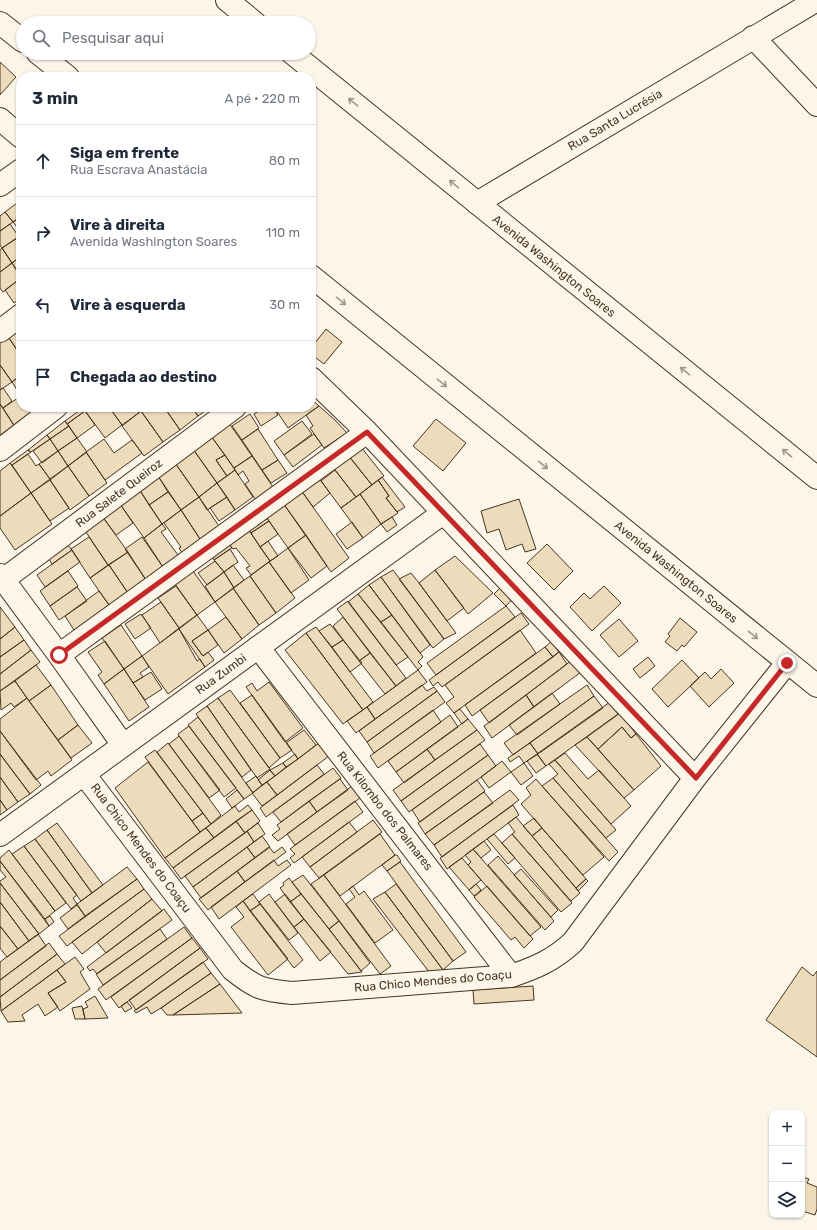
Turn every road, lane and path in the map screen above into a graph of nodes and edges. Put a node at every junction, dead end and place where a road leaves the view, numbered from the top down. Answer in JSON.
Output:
{"nodes":[{"id":1,"x":227,"y":0,"type":"edge"},
{"id":2,"x":817,"y":0,"type":"edge"},
{"id":3,"x":246,"y":16,"type":"edge"},
{"id":4,"x":0,"y":23,"type":"edge"},
{"id":5,"x":16,"y":36,"type":"edge"},
{"id":6,"x":754,"y":37,"type":"junction"},
{"id":7,"x":45,"y":60,"type":"edge"},
{"id":8,"x":301,"y":60,"type":"edge"},
{"id":9,"x":56,"y":72,"type":"edge"},
{"id":10,"x":315,"y":72,"type":"edge"},
{"id":11,"x":316,"y":73,"type":"edge"},
{"id":12,"x":817,"y":105,"type":"edge"},
{"id":13,"x":0,"y":119,"type":"edge"},
{"id":14,"x":16,"y":132,"type":"edge"},
{"id":15,"x":16,"y":174,"type":"edge"},
{"id":16,"x":0,"y":185,"type":"edge"},
{"id":17,"x":476,"y":203,"type":"junction"},
{"id":18,"x":316,"y":280,"type":"edge"},
{"id":19,"x":16,"y":319,"type":"edge"},
{"id":20,"x":0,"y":331,"type":"edge"},
{"id":21,"x":316,"y":383,"type":"edge"},
{"id":22,"x":49,"y":412,"type":"edge"},
{"id":23,"x":228,"y":412,"type":"edge"},
{"id":24,"x":367,"y":432,"type":"junction"},
{"id":25,"x":0,"y":450,"type":"edge"},
{"id":26,"x":817,"y":478,"type":"edge"},
{"id":27,"x":443,"y":513,"type":"junction"},
{"id":28,"x":2,"y":578,"type":"edge"},
{"id":29,"x":258,"y":646,"type":"junction"},
{"id":30,"x":59,"y":655,"type":"junction"},
{"id":31,"x":787,"y":663,"type":"junction"},
{"id":32,"x":817,"y":686,"type":"edge"},
{"id":33,"x":123,"y":745,"type":"junction"},
{"id":34,"x":84,"y":774,"type":"junction"},
{"id":35,"x":696,"y":778,"type":"junction"},
{"id":36,"x":0,"y":835,"type":"edge"},
{"id":37,"x":511,"y":976,"type":"junction"}],
"edges":[{"from":1,"to":3,"type":"main road"},
{"from":2,"to":6,"type":"main road","name":"Rua Santa Lucrésia"},
{"from":4,"to":5,"type":"main road"},
{"from":6,"to":12,"type":"main road"},
{"from":6,"to":17,"type":"main road","name":"Rua Santa Lucrésia"},
{"from":7,"to":9,"type":"main road"},
{"from":10,"to":8,"type":"main road","name":"Avenida Washington Soares","one_way":true},
{"from":17,"to":11,"type":"main road","name":"Avenida Washington Soares","one_way":true},
{"from":13,"to":14,"type":"main road"},
{"from":15,"to":16,"type":"main road"},
{"from":26,"to":17,"type":"main road","name":"Avenida Washington Soares","one_way":true},
{"from":18,"to":31,"type":"main road","name":"Avenida Washington Soares","one_way":true},
{"from":19,"to":20,"type":"main road"},
{"from":21,"to":24,"type":"main road"},
{"from":22,"to":25,"type":"main road"},
{"from":23,"to":28,"type":"main road","name":"Rua Salete Queiroz"},
{"from":24,"to":27,"type":"main road"},
{"from":24,"to":30,"type":"main road"},
{"from":27,"to":29,"type":"main road","name":"Rua Zumbi"},
{"from":27,"to":35,"type":"main road"},
{"from":28,"to":30,"type":"main road"},
{"from":29,"to":33,"type":"main road","name":"Rua Zumbi"},
{"from":29,"to":37,"type":"main road","name":"Rua Kilombo dos Palmares"},
{"from":30,"to":33,"type":"main road"},
{"from":31,"to":32,"type":"main road","name":"Avenida Washington Soares"},
{"from":31,"to":35,"type":"main road","name":"Rua Chico Mendes do Coaçu"},
{"from":33,"to":34,"type":"main road","name":"Rua Zumbi"},
{"from":34,"to":36,"type":"main road","name":"Rua Zumbi"},
{"from":34,"to":37,"type":"main road","name":"Rua Chico Mendes do Coaçu"},
{"from":35,"to":37,"type":"main road","name":"Rua Chico Mendes do Coaçu"}]}
